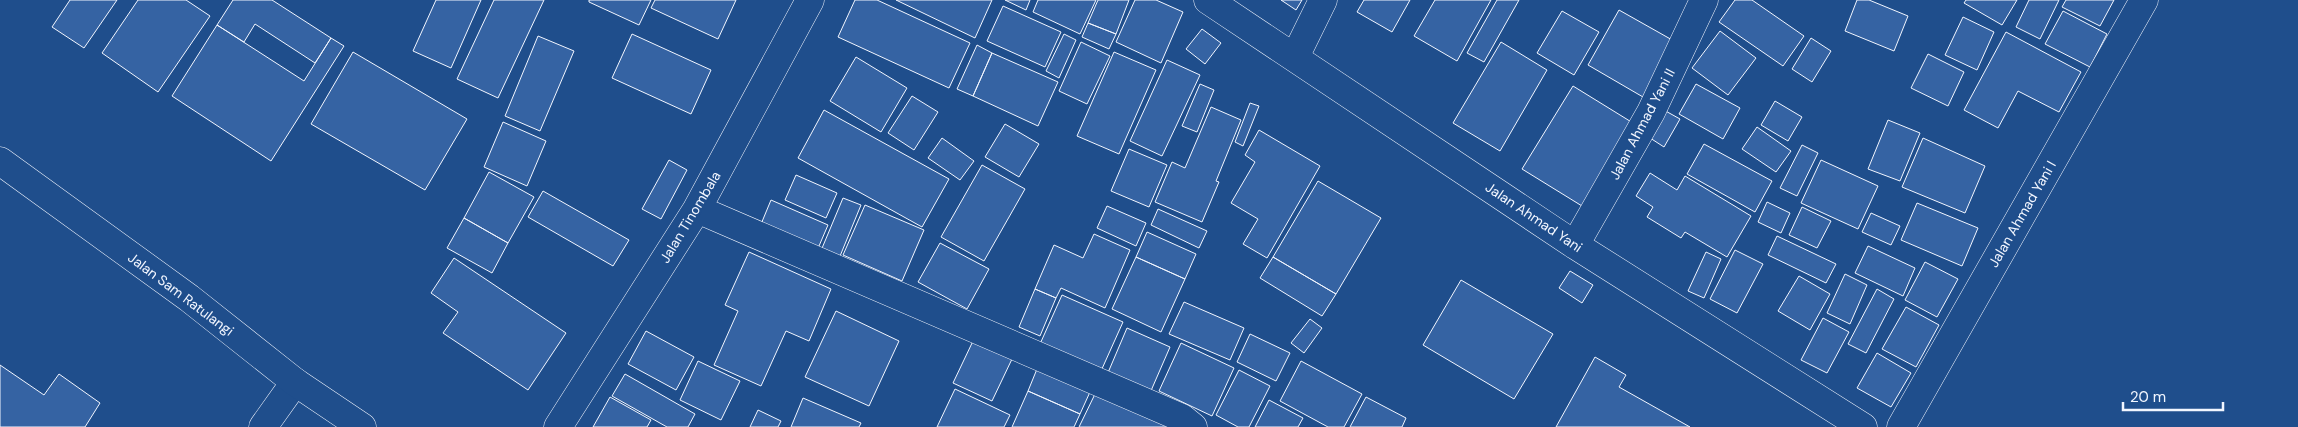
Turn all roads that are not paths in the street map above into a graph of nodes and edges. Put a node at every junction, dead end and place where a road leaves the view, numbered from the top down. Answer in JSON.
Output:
{"nodes":[{"id":1,"x":810,"y":0,"type":"edge"},
{"id":2,"x":1208,"y":0,"type":"edge"},
{"id":3,"x":1323,"y":0,"type":"edge"},
{"id":4,"x":1704,"y":0,"type":"edge"},
{"id":5,"x":2144,"y":0,"type":"edge"},
{"id":6,"x":1295,"y":57,"type":"junction"},
{"id":7,"x":3,"y":169,"type":"edge"},
{"id":8,"x":697,"y":210,"type":"junction"},
{"id":9,"x":1575,"y":245,"type":"junction"},
{"id":10,"x":294,"y":382,"type":"junction"},
{"id":11,"x":262,"y":427,"type":"edge"},
{"id":12,"x":362,"y":427,"type":"edge"},
{"id":13,"x":558,"y":427,"type":"edge"},
{"id":14,"x":1194,"y":427,"type":"edge"},
{"id":15,"x":1863,"y":427,"type":"edge"},
{"id":16,"x":1900,"y":427,"type":"edge"}],
"edges":[{"from":1,"to":8,"type":"main road","name":"Jalan Tinombala"},
{"from":2,"to":6,"type":"main road","name":"Jalan Ahmad Yani"},
{"from":3,"to":6,"type":"main road"},
{"from":4,"to":9,"type":"main road","name":"Jalan Ahmad Yani II"},
{"from":5,"to":16,"type":"main road","name":"Jalan Ahmad Yani I"},
{"from":6,"to":9,"type":"main road","name":"Jalan Ahmad Yani"},
{"from":7,"to":10,"type":"main road","name":"Jalan Sam Ratulangi"},
{"from":8,"to":13,"type":"main road","name":"Jalan Tinombala"},
{"from":8,"to":14,"type":"main road"},
{"from":9,"to":15,"type":"main road","name":"Jalan Ahmad Yani"},
{"from":10,"to":11,"type":"main road"},
{"from":10,"to":12,"type":"main road","name":"Jalan Sam Ratulangi"}]}
